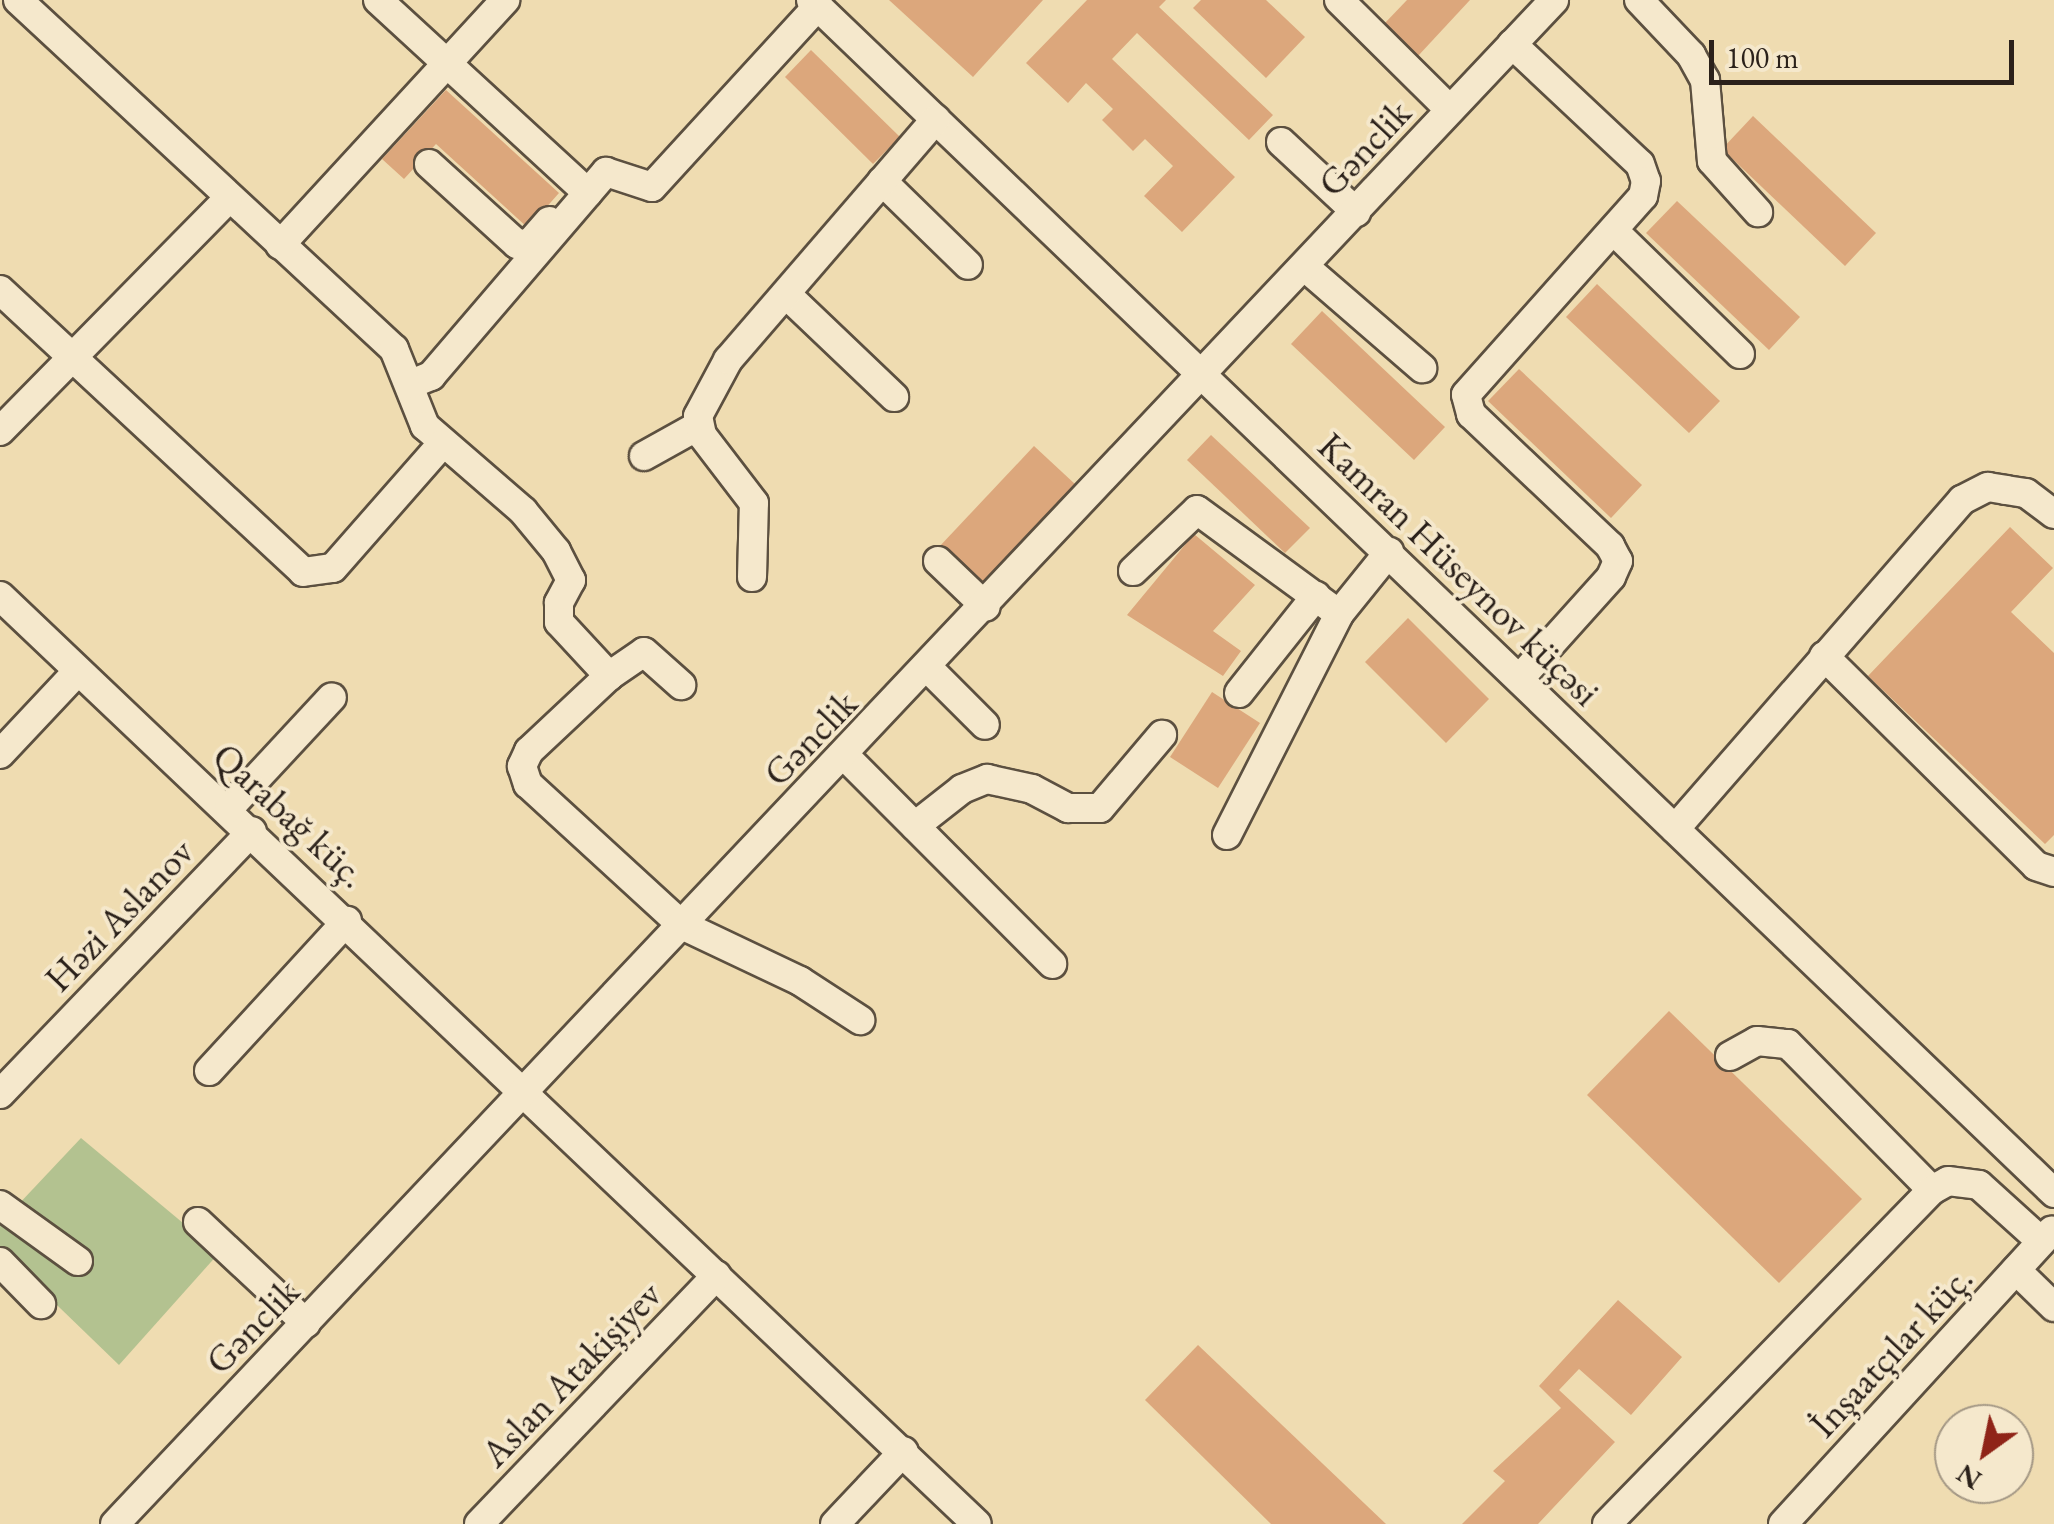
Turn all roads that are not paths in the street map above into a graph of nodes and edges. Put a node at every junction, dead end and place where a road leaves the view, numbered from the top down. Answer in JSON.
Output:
{"nodes":[{"id":1,"x":18,"y":0,"type":"edge"},
{"id":2,"x":378,"y":0,"type":"edge"},
{"id":3,"x":505,"y":0,"type":"edge"},
{"id":4,"x":1339,"y":0,"type":"edge"},
{"id":5,"x":1554,"y":0,"type":"edge"},
{"id":6,"x":1638,"y":0,"type":"edge"},
{"id":7,"x":814,"y":3,"type":"edge"},
{"id":8,"x":1512,"y":44,"type":"junction"},
{"id":9,"x":446,"y":64,"type":"junction"},
{"id":10,"x":1450,"y":110,"type":"junction"},
{"id":11,"x":936,"y":119,"type":"junction"},
{"id":12,"x":1282,"y":142,"type":"dead end"},
{"id":13,"x":429,"y":164,"type":"dead end"},
{"id":14,"x":882,"y":181,"type":"junction"},
{"id":15,"x":583,"y":188,"type":"junction"},
{"id":16,"x":228,"y":199,"type":"junction"},
{"id":17,"x":1356,"y":212,"type":"junction"},
{"id":18,"x":1758,"y":212,"type":"dead end"},
{"id":19,"x":1614,"y":232,"type":"junction"},
{"id":20,"x":280,"y":245,"type":"junction"},
{"id":21,"x":968,"y":265,"type":"dead end"},
{"id":22,"x":1305,"y":267,"type":"junction"},
{"id":23,"x":0,"y":290,"type":"edge"},
{"id":24,"x":787,"y":296,"type":"junction"},
{"id":25,"x":1740,"y":354,"type":"dead end"},
{"id":26,"x":70,"y":356,"type":"junction"},
{"id":27,"x":1422,"y":368,"type":"dead end"},
{"id":28,"x":1202,"y":374,"type":"junction"},
{"id":29,"x":411,"y":384,"type":"junction"},
{"id":30,"x":894,"y":397,"type":"dead end"},
{"id":31,"x":698,"y":426,"type":"junction"},
{"id":32,"x":0,"y":431,"type":"edge"},
{"id":33,"x":441,"y":445,"type":"junction"},
{"id":34,"x":644,"y":456,"type":"dead end"},
{"id":35,"x":2054,"y":514,"type":"edge"},
{"id":36,"x":1389,"y":552,"type":"junction"},
{"id":37,"x":938,"y":561,"type":"dead end"},
{"id":38,"x":1133,"y":572,"type":"dead end"},
{"id":39,"x":752,"y":578,"type":"dead end"},
{"id":40,"x":0,"y":596,"type":"edge"},
{"id":41,"x":1316,"y":596,"type":"junction"},
{"id":42,"x":986,"y":607,"type":"junction"},
{"id":43,"x":1339,"y":614,"type":"junction"},
{"id":44,"x":1824,"y":656,"type":"junction"},
{"id":45,"x":929,"y":669,"type":"junction"},
{"id":46,"x":78,"y":671,"type":"junction"},
{"id":47,"x":609,"y":676,"type":"junction"},
{"id":48,"x":1518,"y":679,"type":"junction"},
{"id":49,"x":681,"y":685,"type":"dead end"},
{"id":50,"x":1239,"y":693,"type":"dead end"},
{"id":51,"x":332,"y":697,"type":"dead end"},
{"id":52,"x":985,"y":725,"type":"dead end"},
{"id":53,"x":1162,"y":736,"type":"dead end"},
{"id":54,"x":0,"y":754,"type":"edge"},
{"id":55,"x":844,"y":755,"type":"junction"},
{"id":56,"x":228,"y":808,"type":"junction"},
{"id":57,"x":915,"y":826,"type":"junction"},
{"id":58,"x":1675,"y":829,"type":"junction"},
{"id":59,"x":252,"y":830,"type":"junction"},
{"id":60,"x":1227,"y":836,"type":"dead end"},
{"id":61,"x":2054,"y":872,"type":"edge"},
{"id":62,"x":347,"y":921,"type":"junction"},
{"id":63,"x":682,"y":925,"type":"junction"},
{"id":64,"x":1052,"y":964,"type":"dead end"},
{"id":65,"x":860,"y":1020,"type":"dead end"},
{"id":66,"x":1730,"y":1056,"type":"dead end"},
{"id":67,"x":209,"y":1071,"type":"dead end"},
{"id":68,"x":527,"y":1091,"type":"junction"},
{"id":69,"x":0,"y":1094,"type":"edge"},
{"id":70,"x":1932,"y":1190,"type":"junction"},
{"id":71,"x":2054,"y":1193,"type":"edge"},
{"id":72,"x":0,"y":1206,"type":"edge"},
{"id":73,"x":198,"y":1222,"type":"dead end"},
{"id":74,"x":2048,"y":1235,"type":"edge"},
{"id":75,"x":78,"y":1261,"type":"dead end"},
{"id":76,"x":0,"y":1262,"type":"edge"},
{"id":77,"x":2016,"y":1270,"type":"junction"},
{"id":78,"x":717,"y":1275,"type":"junction"},
{"id":79,"x":41,"y":1304,"type":"dead end"},
{"id":80,"x":2054,"y":1308,"type":"edge"},
{"id":81,"x":306,"y":1324,"type":"junction"},
{"id":82,"x":904,"y":1451,"type":"junction"},
{"id":83,"x":115,"y":1524,"type":"edge"},
{"id":84,"x":479,"y":1524,"type":"edge"},
{"id":85,"x":835,"y":1524,"type":"edge"},
{"id":86,"x":977,"y":1524,"type":"edge"},
{"id":87,"x":1608,"y":1524,"type":"edge"},
{"id":88,"x":1782,"y":1524,"type":"edge"}],
"edges":[{"from":1,"to":16,"type":"street"},
{"from":2,"to":9,"type":"street"},
{"from":3,"to":9,"type":"street"},
{"from":4,"to":10,"type":"street"},
{"from":5,"to":8,"type":"street","name":"Gənclik"},
{"from":6,"to":18,"type":"street"},
{"from":7,"to":11,"type":"street","name":"Kamran Hüseynov küçəsi"},
{"from":7,"to":15,"type":"street"},
{"from":8,"to":10,"type":"street","name":"Gənclik"},
{"from":8,"to":19,"type":"street"},
{"from":9,"to":15,"type":"street"},
{"from":9,"to":20,"type":"street"},
{"from":10,"to":17,"type":"street","name":"Gənclik"},
{"from":11,"to":14,"type":"street"},
{"from":11,"to":28,"type":"street","name":"Kamran Hüseynov küçəsi"},
{"from":12,"to":17,"type":"street"},
{"from":13,"to":15,"type":"street"},
{"from":14,"to":21,"type":"street"},
{"from":14,"to":24,"type":"street"},
{"from":15,"to":29,"type":"street"},
{"from":16,"to":20,"type":"street"},
{"from":16,"to":26,"type":"street"},
{"from":17,"to":22,"type":"street","name":"Gənclik"},
{"from":19,"to":25,"type":"street"},
{"from":19,"to":48,"type":"street"},
{"from":20,"to":29,"type":"street"},
{"from":22,"to":27,"type":"street"},
{"from":22,"to":28,"type":"street","name":"Gənclik"},
{"from":23,"to":26,"type":"street"},
{"from":24,"to":30,"type":"street"},
{"from":24,"to":31,"type":"street"},
{"from":26,"to":32,"type":"street"},
{"from":26,"to":33,"type":"street"},
{"from":28,"to":36,"type":"street","name":"Kamran Hüseynov küçəsi"},
{"from":28,"to":42,"type":"street","name":"Gənclik"},
{"from":29,"to":33,"type":"street"},
{"from":31,"to":34,"type":"street"},
{"from":31,"to":39,"type":"street"},
{"from":33,"to":47,"type":"street"},
{"from":35,"to":44,"type":"street"},
{"from":36,"to":43,"type":"street"},
{"from":36,"to":48,"type":"street","name":"Kamran Hüseynov küçəsi"},
{"from":37,"to":42,"type":"street"},
{"from":38,"to":41,"type":"street"},
{"from":40,"to":46,"type":"street","name":"Qarabağ küç."},
{"from":41,"to":43,"type":"street"},
{"from":41,"to":50,"type":"street"},
{"from":42,"to":45,"type":"street","name":"Gənclik"},
{"from":43,"to":60,"type":"street"},
{"from":44,"to":58,"type":"street"},
{"from":44,"to":61,"type":"street"},
{"from":45,"to":52,"type":"street"},
{"from":45,"to":55,"type":"street","name":"Gənclik"},
{"from":46,"to":54,"type":"street"},
{"from":46,"to":56,"type":"street","name":"Qarabağ küç."},
{"from":47,"to":49,"type":"street"},
{"from":47,"to":63,"type":"street"},
{"from":48,"to":58,"type":"street","name":"Kamran Hüseynov küçəsi"},
{"from":51,"to":56,"type":"street"},
{"from":53,"to":57,"type":"street"},
{"from":55,"to":57,"type":"street"},
{"from":55,"to":63,"type":"street","name":"Gənclik"},
{"from":56,"to":59,"type":"street","name":"Qarabağ küç."},
{"from":57,"to":64,"type":"street"},
{"from":58,"to":71,"type":"street","name":"Kamran Hüseynov küçəsi"},
{"from":59,"to":62,"type":"street","name":"Qarabağ küç."},
{"from":59,"to":69,"type":"street","name":"Həzi Aslanov"},
{"from":62,"to":67,"type":"street"},
{"from":62,"to":68,"type":"street","name":"Qarabağ küç."},
{"from":63,"to":65,"type":"street"},
{"from":63,"to":68,"type":"street","name":"Gənclik"},
{"from":66,"to":70,"type":"street"},
{"from":68,"to":78,"type":"street","name":"Qarabağ küç."},
{"from":68,"to":81,"type":"street","name":"Gənclik"},
{"from":70,"to":74,"type":"street"},
{"from":70,"to":87,"type":"street"},
{"from":72,"to":75,"type":"street"},
{"from":73,"to":81,"type":"street"},
{"from":74,"to":77,"type":"street","name":"İnşaatçılar küç."},
{"from":76,"to":79,"type":"street"},
{"from":77,"to":80,"type":"street"},
{"from":77,"to":88,"type":"street","name":"İnşaatçılar küç."},
{"from":78,"to":82,"type":"street","name":"Qarabağ küç."},
{"from":78,"to":84,"type":"street","name":"Aslan Atakişiyev"},
{"from":81,"to":83,"type":"street","name":"Gənclik"},
{"from":82,"to":85,"type":"street"},
{"from":82,"to":86,"type":"street","name":"Qarabağ küç."}]}
